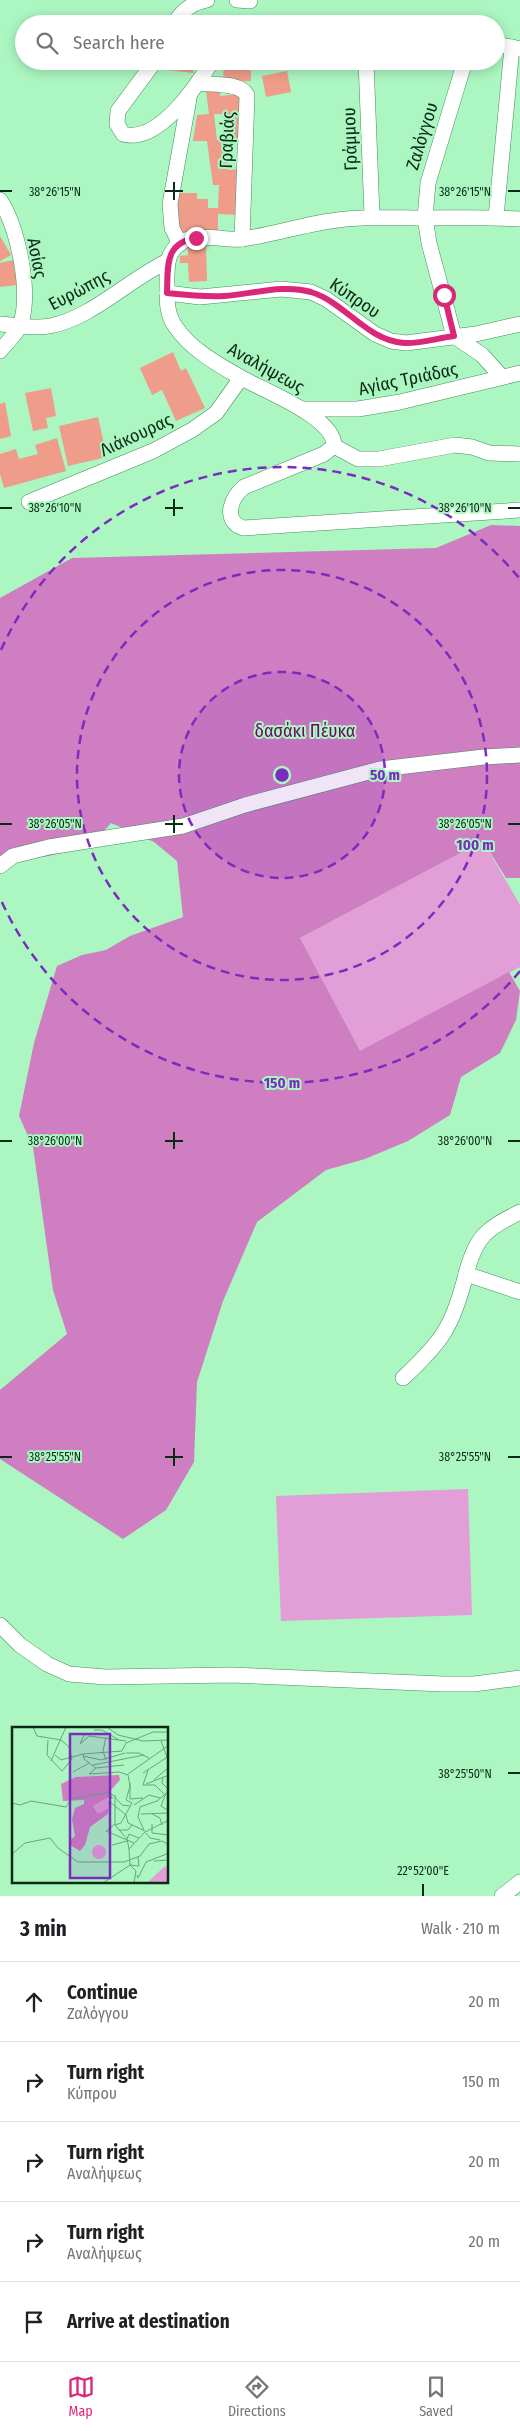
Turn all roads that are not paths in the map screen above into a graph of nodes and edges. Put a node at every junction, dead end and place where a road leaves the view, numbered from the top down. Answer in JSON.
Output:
{"nodes":[{"id":1,"x":208,"y":0,"type":"edge"},
{"id":2,"x":237,"y":0,"type":"edge"},
{"id":3,"x":250,"y":0,"type":"edge"},
{"id":4,"x":179,"y":15,"type":"edge"},
{"id":5,"x":516,"y":48,"type":"edge"},
{"id":6,"x":148,"y":70,"type":"edge"},
{"id":7,"x":206,"y":70,"type":"edge"},
{"id":8,"x":366,"y":70,"type":"edge"},
{"id":9,"x":462,"y":70,"type":"edge"},
{"id":10,"x":194,"y":88,"type":"junction"},
{"id":11,"x":0,"y":200,"type":"edge"},
{"id":12,"x":372,"y":216,"type":"junction"},
{"id":13,"x":496,"y":217,"type":"junction"},
{"id":14,"x":425,"y":218,"type":"junction"},
{"id":15,"x":520,"y":218,"type":"edge"},
{"id":16,"x":242,"y":239,"type":"junction"},
{"id":17,"x":180,"y":244,"type":"junction"},
{"id":18,"x":168,"y":261,"type":"junction"},
{"id":19,"x":167,"y":293,"type":"junction"},
{"id":20,"x":0,"y":324,"type":"edge"},
{"id":21,"x":520,"y":324,"type":"edge"},
{"id":22,"x":20,"y":325,"type":"junction"},
{"id":23,"x":454,"y":336,"type":"junction"},
{"id":24,"x":0,"y":351,"type":"edge"},
{"id":25,"x":520,"y":373,"type":"edge"},
{"id":26,"x":502,"y":377,"type":"junction"},
{"id":27,"x":241,"y":378,"type":"junction"},
{"id":28,"x":302,"y":409,"type":"junction"},
{"id":29,"x":334,"y":446,"type":"junction"},
{"id":30,"x":520,"y":454,"type":"edge"},
{"id":31,"x":29,"y":502,"type":"dead end"},
{"id":32,"x":520,"y":510,"type":"edge"},
{"id":33,"x":520,"y":755,"type":"edge"},
{"id":34,"x":0,"y":866,"type":"edge"},
{"id":35,"x":520,"y":1212,"type":"edge"},
{"id":36,"x":466,"y":1274,"type":"junction"},
{"id":37,"x":520,"y":1292,"type":"edge"},
{"id":38,"x":403,"y":1378,"type":"dead end"},
{"id":39,"x":0,"y":1625,"type":"edge"},
{"id":40,"x":520,"y":1678,"type":"edge"},
{"id":41,"x":520,"y":1882,"type":"edge"},
{"id":42,"x":502,"y":1896,"type":"edge"}],
"edges":[{"from":1,"to":4,"type":"street"},
{"from":2,"to":3,"type":"street"},
{"from":5,"to":13,"type":"street"},
{"from":6,"to":10,"type":"street"},
{"from":7,"to":10,"type":"street"},
{"from":8,"to":12,"type":"street","name":"Γράμμου"},
{"from":9,"to":14,"type":"street","name":"Ζαλόγγου"},
{"from":10,"to":16,"type":"street","name":"Γραβιάς"},
{"from":10,"to":17,"type":"street"},
{"from":11,"to":22,"type":"street","name":"Ασίας"},
{"from":12,"to":14,"type":"street"},
{"from":12,"to":16,"type":"street"},
{"from":13,"to":14,"type":"street"},
{"from":13,"to":15,"type":"street"},
{"from":14,"to":23,"type":"street","name":"Ζαλόγγου"},
{"from":16,"to":17,"type":"street"},
{"from":17,"to":18,"type":"street"},
{"from":18,"to":19,"type":"street","name":"Αναλήψεως"},
{"from":18,"to":22,"type":"street","name":"Ευρώπης"},
{"from":19,"to":23,"type":"street","name":"Κύπρου"},
{"from":19,"to":27,"type":"street","name":"Αναλήψεως"},
{"from":20,"to":22,"type":"street","name":"Ευρώπης"},
{"from":21,"to":23,"type":"street","name":"Κύπρου"},
{"from":22,"to":24,"type":"street"},
{"from":23,"to":26,"type":"street"},
{"from":25,"to":26,"type":"street","name":"Αγίας Τριάδας"},
{"from":26,"to":28,"type":"street","name":"Αγίας Τριάδας"},
{"from":27,"to":28,"type":"street","name":"Αναλήψεως"},
{"from":27,"to":31,"type":"street","name":"Λιάκουρας"},
{"from":28,"to":29,"type":"street","name":"Αναλήψεως"},
{"from":29,"to":30,"type":"street"},
{"from":29,"to":32,"type":"street"},
{"from":33,"to":34,"type":"street"},
{"from":35,"to":36,"type":"street"},
{"from":36,"to":37,"type":"street"},
{"from":36,"to":38,"type":"street"},
{"from":39,"to":40,"type":"street"},
{"from":41,"to":42,"type":"street"}]}
